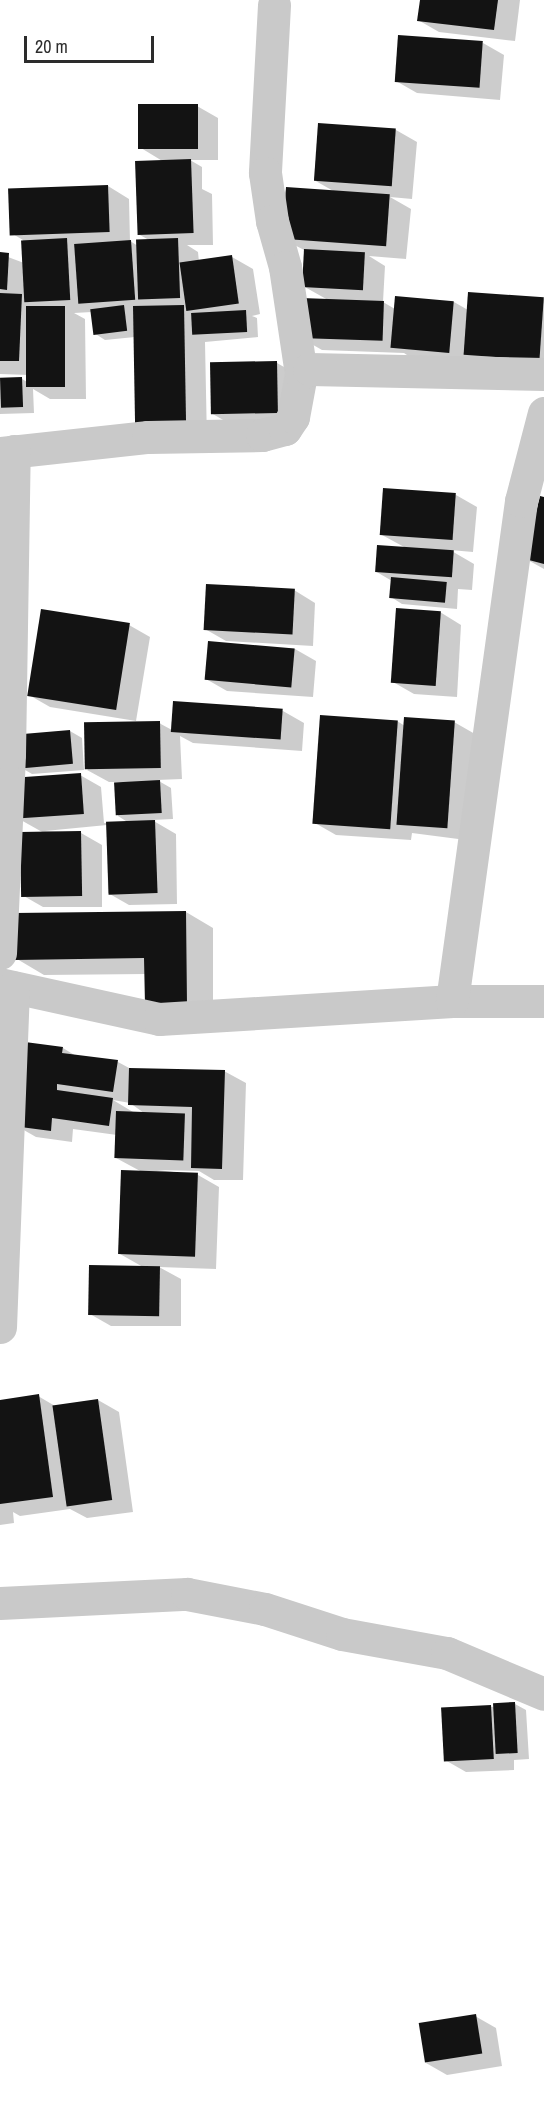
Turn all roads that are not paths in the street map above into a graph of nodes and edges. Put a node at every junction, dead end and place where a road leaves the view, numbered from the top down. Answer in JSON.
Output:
{"nodes":[{"id":1,"x":274,"y":5,"type":"dead end"},
{"id":2,"x":302,"y":374,"type":"junction"},
{"id":3,"x":544,"y":374,"type":"edge"},
{"id":4,"x":544,"y":413,"type":"edge"},
{"id":5,"x":7,"y":452,"type":"edge"},
{"id":6,"x":0,"y":953,"type":"edge"},
{"id":7,"x":6,"y":986,"type":"edge"},
{"id":8,"x":452,"y":1001,"type":"junction"},
{"id":9,"x":544,"y":1001,"type":"edge"},
{"id":10,"x":0,"y":1327,"type":"edge"},
{"id":11,"x":0,"y":1603,"type":"edge"},
{"id":12,"x":544,"y":1694,"type":"edge"}],
"edges":[{"from":1,"to":2,"type":"street"},
{"from":2,"to":3,"type":"street"},
{"from":2,"to":5,"type":"street"},
{"from":4,"to":8,"type":"street"},
{"from":5,"to":6,"type":"street"},
{"from":7,"to":8,"type":"street"},
{"from":7,"to":10,"type":"street"},
{"from":8,"to":9,"type":"street"},
{"from":11,"to":12,"type":"street"}]}
